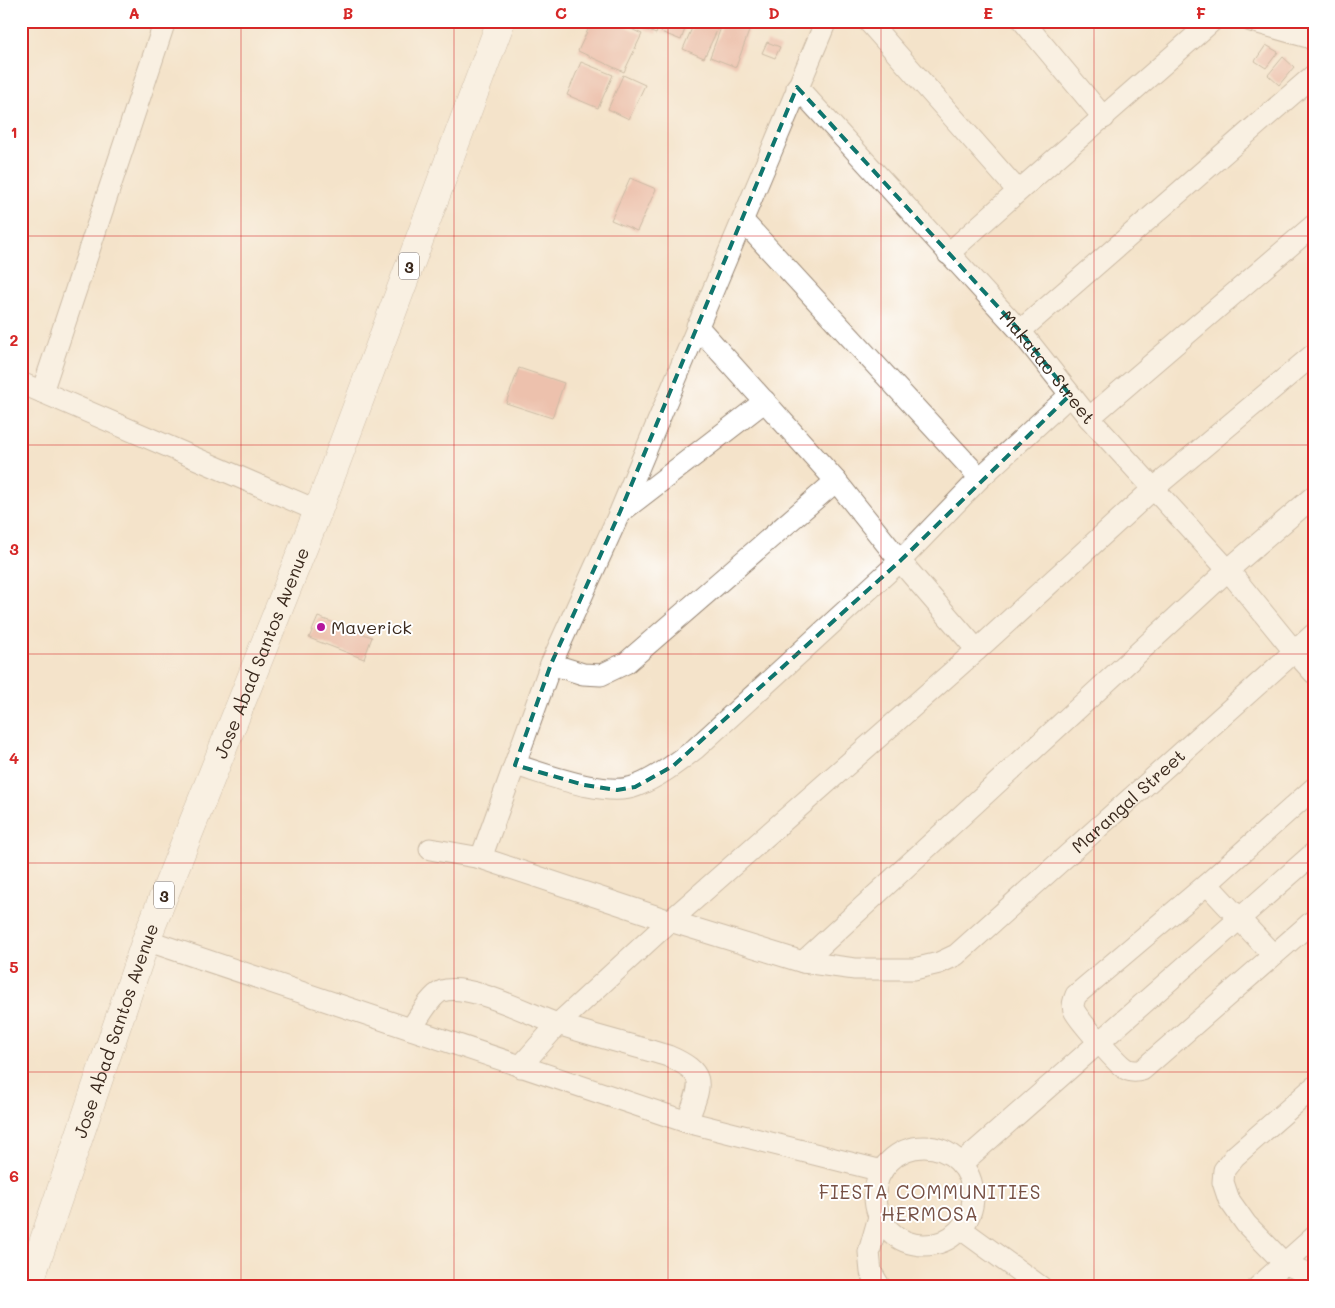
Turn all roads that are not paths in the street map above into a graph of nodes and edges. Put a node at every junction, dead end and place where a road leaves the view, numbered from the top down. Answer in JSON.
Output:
{"nodes":[{"id":1,"x":166,"y":21,"type":"edge"},
{"id":2,"x":501,"y":21,"type":"edge"},
{"id":3,"x":826,"y":21,"type":"edge"},
{"id":4,"x":868,"y":21,"type":"edge"},
{"id":5,"x":1023,"y":21,"type":"edge"},
{"id":6,"x":1212,"y":21,"type":"edge"},
{"id":7,"x":1251,"y":21,"type":"edge"},
{"id":8,"x":1314,"y":40,"type":"edge"},
{"id":9,"x":1314,"y":75,"type":"edge"},
{"id":10,"x":797,"y":87,"type":"junction"},
{"id":11,"x":1104,"y":118,"type":"junction"},
{"id":12,"x":1018,"y":190,"type":"junction"},
{"id":13,"x":743,"y":221,"type":"junction"},
{"id":14,"x":1314,"y":224,"type":"edge"},
{"id":15,"x":948,"y":254,"type":"junction"},
{"id":16,"x":698,"y":326,"type":"junction"},
{"id":17,"x":1020,"y":332,"type":"junction"},
{"id":18,"x":1314,"y":354,"type":"edge"},
{"id":19,"x":21,"y":383,"type":"edge"},
{"id":20,"x":42,"y":392,"type":"junction"},
{"id":21,"x":1070,"y":395,"type":"junction"},
{"id":22,"x":765,"y":401,"type":"junction"},
{"id":23,"x":1089,"y":418,"type":"junction"},
{"id":24,"x":980,"y":478,"type":"junction"},
{"id":25,"x":836,"y":481,"type":"junction"},
{"id":26,"x":1153,"y":489,"type":"junction"},
{"id":27,"x":1314,"y":496,"type":"edge"},
{"id":28,"x":318,"y":511,"type":"junction"},
{"id":29,"x":620,"y":512,"type":"junction"},
{"id":30,"x":900,"y":561,"type":"junction"},
{"id":31,"x":1228,"y":570,"type":"junction"},
{"id":32,"x":1314,"y":634,"type":"edge"},
{"id":33,"x":977,"y":650,"type":"junction"},
{"id":34,"x":1294,"y":651,"type":"junction"},
{"id":35,"x":550,"y":664,"type":"junction"},
{"id":36,"x":1314,"y":673,"type":"edge"},
{"id":37,"x":515,"y":765,"type":"junction"},
{"id":38,"x":1314,"y":788,"type":"edge"},
{"id":39,"x":430,"y":849,"type":"dead end"},
{"id":40,"x":1314,"y":853,"type":"edge"},
{"id":41,"x":481,"y":858,"type":"junction"},
{"id":42,"x":1207,"y":884,"type":"junction"},
{"id":43,"x":1238,"y":919,"type":"junction"},
{"id":44,"x":1314,"y":920,"type":"edge"},
{"id":45,"x":670,"y":921,"type":"junction"},
{"id":46,"x":146,"y":940,"type":"junction"},
{"id":47,"x":1273,"y":955,"type":"junction"},
{"id":48,"x":804,"y":962,"type":"junction"},
{"id":49,"x":558,"y":1024,"type":"junction"},
{"id":50,"x":411,"y":1029,"type":"junction"},
{"id":51,"x":1099,"y":1042,"type":"junction"},
{"id":52,"x":520,"y":1067,"type":"junction"},
{"id":53,"x":1314,"y":1087,"type":"edge"},
{"id":54,"x":687,"y":1122,"type":"junction"},
{"id":55,"x":961,"y":1164,"type":"junction"},
{"id":56,"x":882,"y":1171,"type":"junction"},
{"id":57,"x":879,"y":1217,"type":"junction"},
{"id":58,"x":961,"y":1229,"type":"junction"},
{"id":59,"x":1314,"y":1237,"type":"edge"},
{"id":60,"x":1284,"y":1263,"type":"junction"},
{"id":61,"x":1314,"y":1276,"type":"edge"},
{"id":62,"x":28,"y":1287,"type":"edge"},
{"id":63,"x":880,"y":1287,"type":"edge"},
{"id":64,"x":1041,"y":1287,"type":"edge"},
{"id":65,"x":1258,"y":1287,"type":"edge"}],
"edges":[{"from":1,"to":20,"type":"street"},
{"from":2,"to":28,"type":"highway","name":"Jose Abad Santos Avenue","number":"3"},
{"from":3,"to":10,"type":"street"},
{"from":4,"to":12,"type":"street"},
{"from":5,"to":11,"type":"street"},
{"from":6,"to":11,"type":"street"},
{"from":7,"to":8,"type":"street"},
{"from":9,"to":17,"type":"street"},
{"from":10,"to":13,"type":"street"},
{"from":10,"to":15,"type":"street","name":"Makatao Street"},
{"from":11,"to":12,"type":"street"},
{"from":12,"to":15,"type":"street"},
{"from":13,"to":16,"type":"street"},
{"from":13,"to":24,"type":"street"},
{"from":14,"to":23,"type":"street"},
{"from":15,"to":17,"type":"street","name":"Makatao Street"},
{"from":16,"to":22,"type":"street"},
{"from":16,"to":29,"type":"street"},
{"from":17,"to":21,"type":"street","name":"Makatao Street"},
{"from":18,"to":26,"type":"street"},
{"from":19,"to":20,"type":"street"},
{"from":20,"to":28,"type":"street"},
{"from":21,"to":23,"type":"street","name":"Makatao Street"},
{"from":21,"to":24,"type":"street"},
{"from":22,"to":25,"type":"street"},
{"from":22,"to":29,"type":"street"},
{"from":23,"to":26,"type":"street","name":"Makatao Street"},
{"from":24,"to":30,"type":"street"},
{"from":25,"to":30,"type":"street"},
{"from":25,"to":35,"type":"street"},
{"from":26,"to":31,"type":"street","name":"Makatao Street"},
{"from":26,"to":33,"type":"street"},
{"from":27,"to":31,"type":"street"},
{"from":28,"to":46,"type":"highway","name":"Jose Abad Santos Avenue","number":"3"},
{"from":29,"to":35,"type":"street"},
{"from":30,"to":33,"type":"street"},
{"from":30,"to":37,"type":"street"},
{"from":31,"to":34,"type":"street","name":"Makatao Street"},
{"from":31,"to":48,"type":"street"},
{"from":32,"to":34,"type":"street","name":"Marangal Street"},
{"from":33,"to":45,"type":"street"},
{"from":34,"to":36,"type":"street","name":"Makatao Street"},
{"from":34,"to":48,"type":"street","name":"Marangal Street"},
{"from":35,"to":37,"type":"street"},
{"from":37,"to":41,"type":"street"},
{"from":38,"to":42,"type":"street"},
{"from":39,"to":41,"type":"street","name":"Marangal Street"},
{"from":40,"to":43,"type":"street"},
{"from":41,"to":45,"type":"street","name":"Marangal Street"},
{"from":42,"to":43,"type":"street"},
{"from":42,"to":51,"type":"street"},
{"from":43,"to":47,"type":"street"},
{"from":43,"to":51,"type":"street"},
{"from":44,"to":47,"type":"street"},
{"from":45,"to":48,"type":"street","name":"Marangal Street"},
{"from":45,"to":49,"type":"street"},
{"from":46,"to":50,"type":"street"},
{"from":46,"to":62,"type":"highway","name":"Jose Abad Santos Avenue","number":"3"},
{"from":47,"to":51,"type":"street"},
{"from":49,"to":50,"type":"street"},
{"from":49,"to":52,"type":"street"},
{"from":49,"to":54,"type":"street"},
{"from":50,"to":52,"type":"street"},
{"from":51,"to":55,"type":"street"},
{"from":52,"to":54,"type":"street"},
{"from":53,"to":60,"type":"street"},
{"from":54,"to":56,"type":"street"},
{"from":55,"to":56,"type":"street"},
{"from":55,"to":58,"type":"street"},
{"from":56,"to":57,"type":"street"},
{"from":57,"to":58,"type":"street"},
{"from":57,"to":63,"type":"street"},
{"from":58,"to":64,"type":"street"},
{"from":59,"to":60,"type":"street"},
{"from":60,"to":61,"type":"street"},
{"from":60,"to":65,"type":"street"}]}
